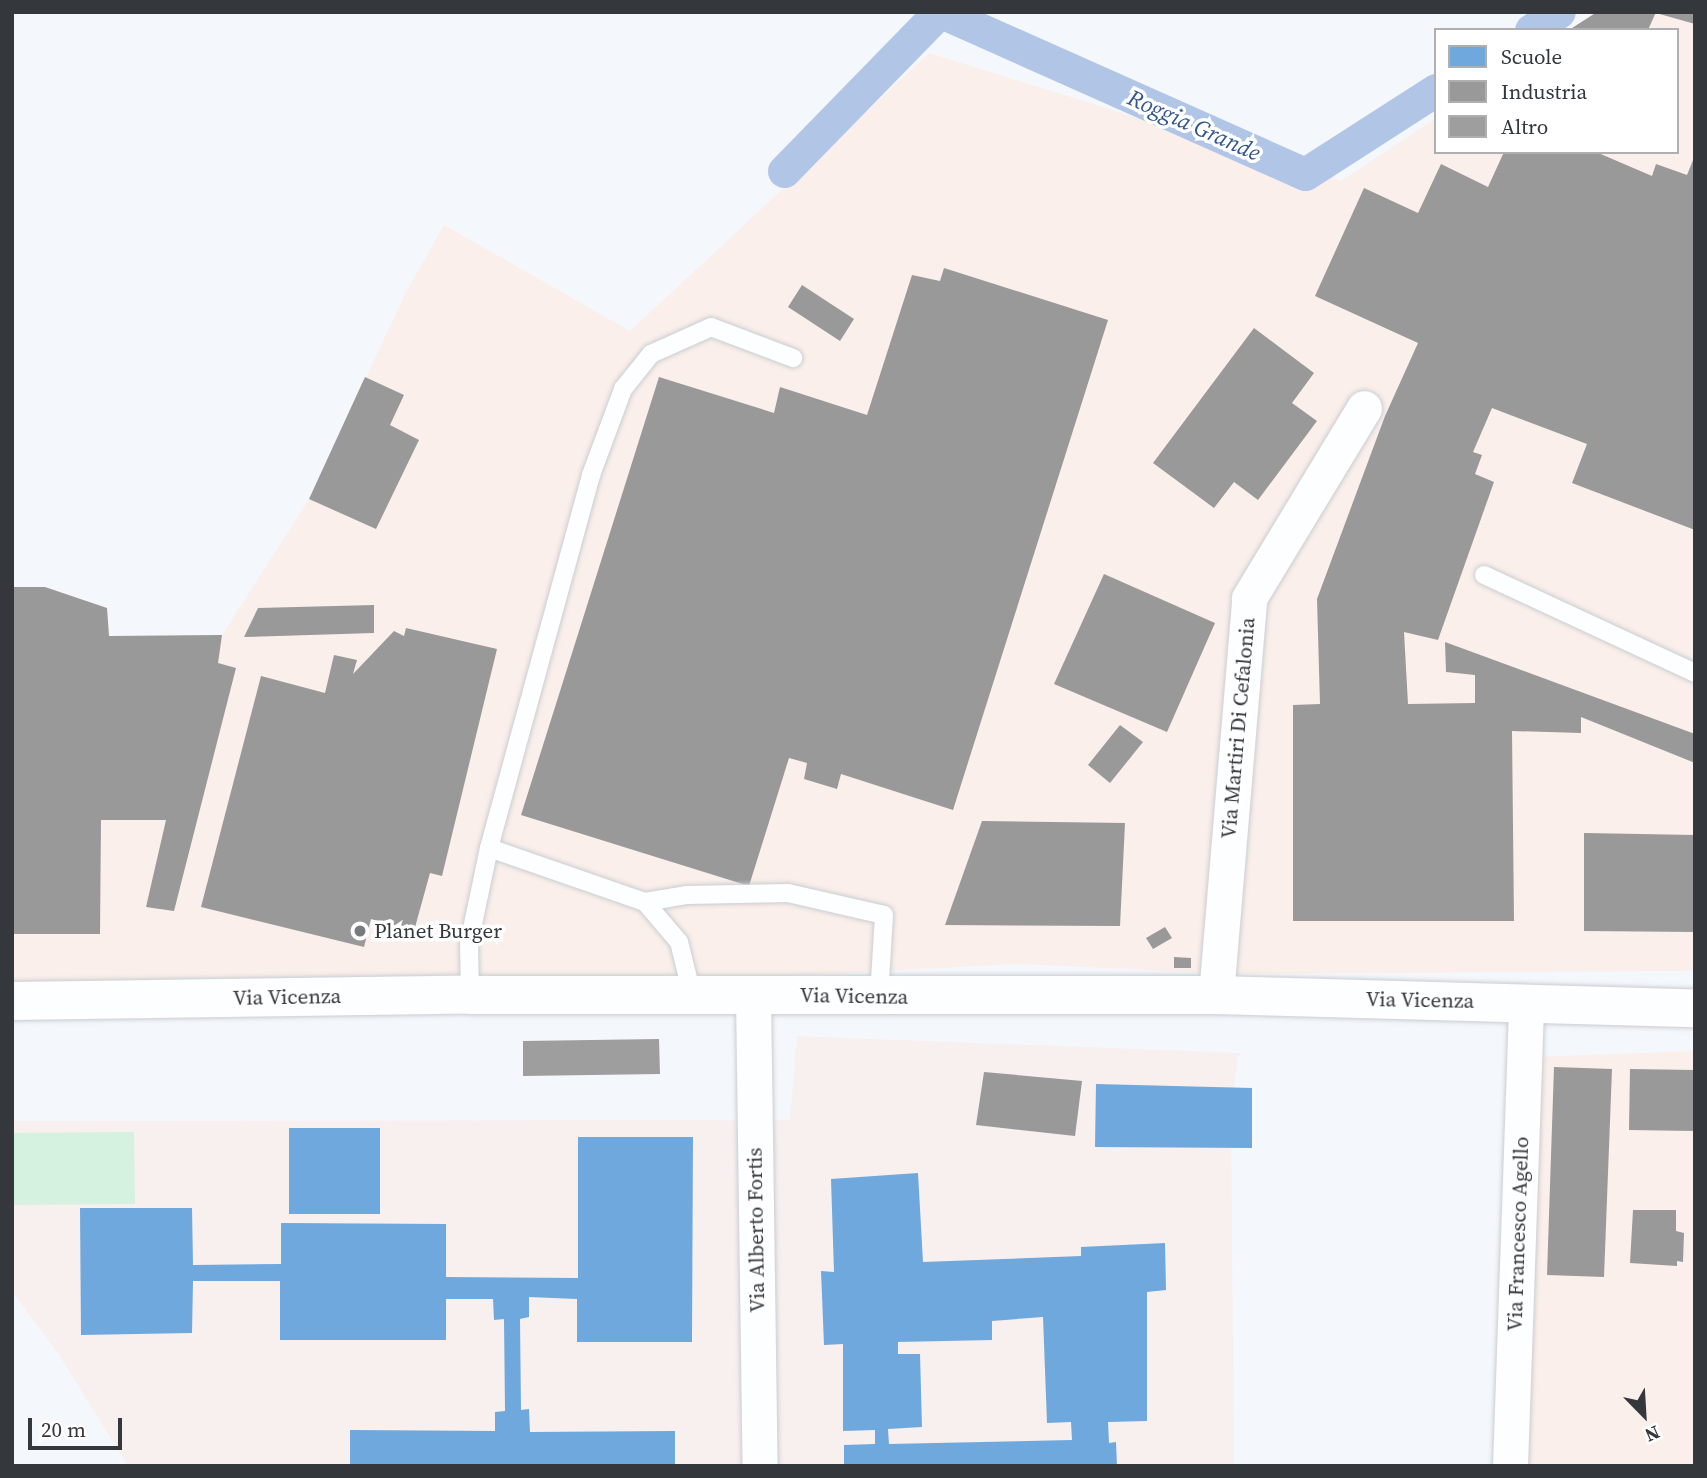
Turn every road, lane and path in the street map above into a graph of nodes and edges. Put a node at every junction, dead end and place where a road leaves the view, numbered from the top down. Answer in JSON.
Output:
{"nodes":[{"id":1,"x":793,"y":358,"type":"dead end"},
{"id":2,"x":1364,"y":408,"type":"dead end"},
{"id":3,"x":1484,"y":575,"type":"dead end"},
{"id":4,"x":1695,"y":673,"type":"edge"},
{"id":5,"x":489,"y":848,"type":"junction"},
{"id":6,"x":645,"y":902,"type":"junction"},
{"id":7,"x":692,"y":994,"type":"junction"},
{"id":8,"x":753,"y":994,"type":"junction"},
{"id":9,"x":470,"y":995,"type":"junction"},
{"id":10,"x":1216,"y":995,"type":"junction"},
{"id":11,"x":879,"y":996,"type":"junction"},
{"id":12,"x":12,"y":1001,"type":"edge"},
{"id":13,"x":1526,"y":1003,"type":"junction"},
{"id":14,"x":1695,"y":1009,"type":"edge"},
{"id":15,"x":760,"y":1466,"type":"edge"},
{"id":16,"x":1510,"y":1466,"type":"edge"}],
"edges":[{"from":1,"to":5,"type":"lane"},
{"from":2,"to":10,"type":"street","name":"Via Martiri Di Cefalonia"},
{"from":3,"to":4,"type":"lane"},
{"from":5,"to":6,"type":"lane"},
{"from":5,"to":9,"type":"lane"},
{"from":6,"to":7,"type":"lane"},
{"from":6,"to":11,"type":"lane"},
{"from":7,"to":8,"type":"street","name":"Via Vicenza"},
{"from":7,"to":9,"type":"street","name":"Via Vicenza"},
{"from":8,"to":11,"type":"street","name":"Via Vicenza"},
{"from":8,"to":15,"type":"street","name":"Via Alberto Fortis"},
{"from":9,"to":12,"type":"street","name":"Via Vicenza"},
{"from":10,"to":11,"type":"street","name":"Via Vicenza"},
{"from":10,"to":13,"type":"street","name":"Via Vicenza"},
{"from":13,"to":14,"type":"street","name":"Via Vicenza"},
{"from":13,"to":16,"type":"street","name":"Via Francesco Agello"}]}
